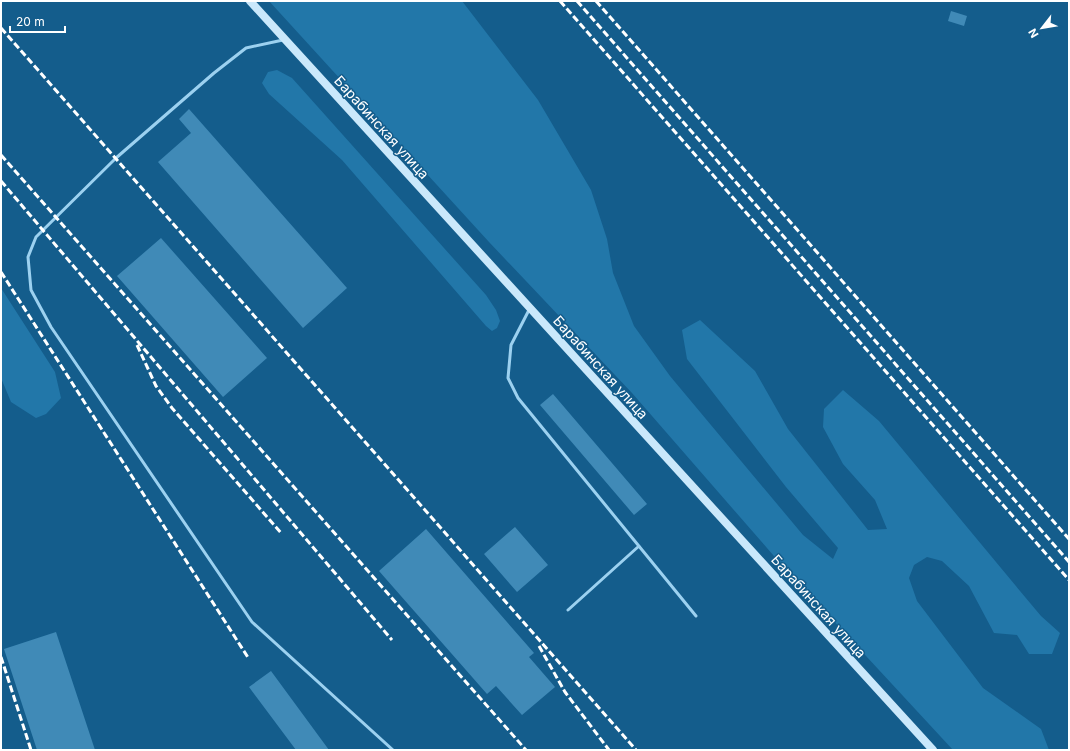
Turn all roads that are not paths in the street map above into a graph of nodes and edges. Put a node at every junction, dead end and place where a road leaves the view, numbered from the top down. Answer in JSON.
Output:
{"nodes":[{"id":1,"x":250,"y":1,"type":"edge"},
{"id":2,"x":284,"y":39,"type":"junction"},
{"id":3,"x":530,"y":308,"type":"junction"},
{"id":4,"x":639,"y":546,"type":"junction"},
{"id":5,"x":568,"y":610,"type":"dead end"},
{"id":6,"x":696,"y":616,"type":"dead end"},
{"id":7,"x":393,"y":750,"type":"edge"},
{"id":8,"x":933,"y":750,"type":"edge"}],
"edges":[{"from":1,"to":2,"type":"main road","name":"Барабинская улица"},
{"from":2,"to":3,"type":"main road","name":"Барабинская улица"},
{"from":2,"to":7,"type":"lane"},
{"from":3,"to":4,"type":"lane"},
{"from":3,"to":8,"type":"main road","name":"Барабинская улица"},
{"from":4,"to":5,"type":"lane"},
{"from":4,"to":6,"type":"lane"}]}
